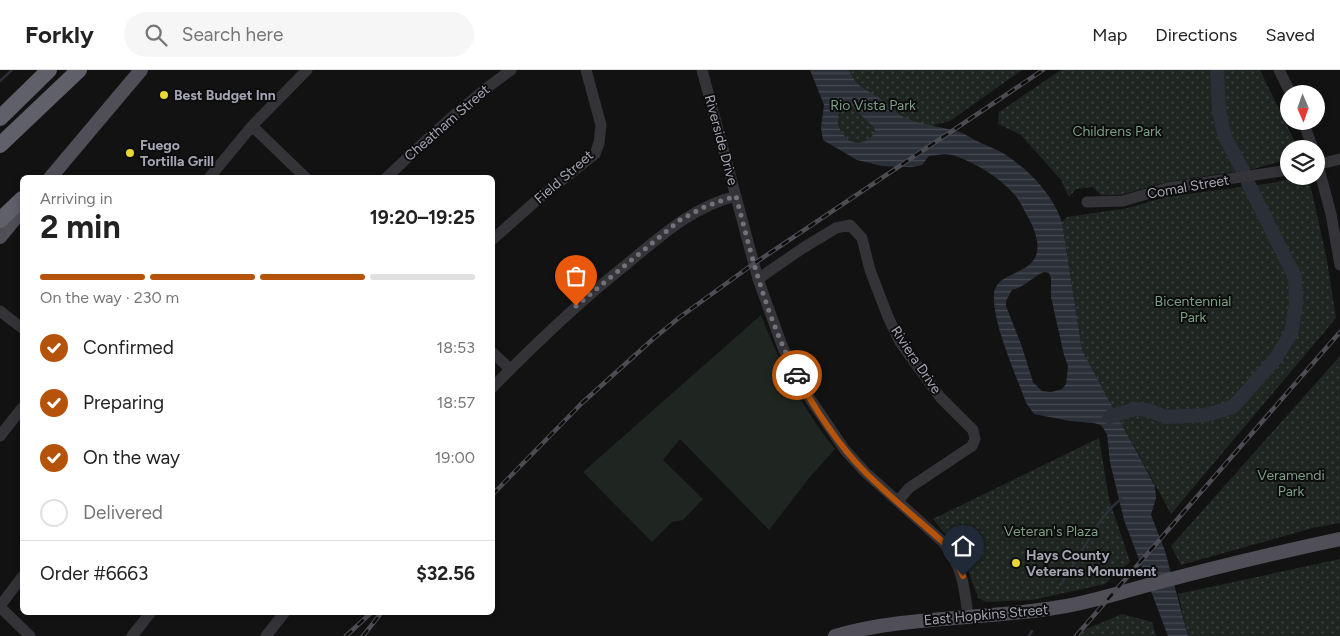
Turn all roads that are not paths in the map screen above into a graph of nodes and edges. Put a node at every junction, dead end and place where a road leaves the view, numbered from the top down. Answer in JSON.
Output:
{"nodes":[{"id":1,"x":49,"y":70,"type":"edge"},
{"id":2,"x":79,"y":70,"type":"edge"},
{"id":3,"x":141,"y":70,"type":"edge"},
{"id":4,"x":307,"y":70,"type":"edge"},
{"id":5,"x":510,"y":70,"type":"edge"},
{"id":6,"x":586,"y":70,"type":"edge"},
{"id":7,"x":702,"y":70,"type":"edge"},
{"id":8,"x":1279,"y":70,"type":"edge"},
{"id":9,"x":1286,"y":85,"type":"edge"},
{"id":10,"x":0,"y":118,"type":"edge"},
{"id":11,"x":252,"y":126,"type":"junction"},
{"id":12,"x":0,"y":145,"type":"edge"},
{"id":13,"x":1340,"y":159,"type":"edge"},
{"id":14,"x":1325,"y":161,"type":"edge"},
{"id":15,"x":1280,"y":171,"type":"edge"},
{"id":16,"x":53,"y":175,"type":"edge"},
{"id":17,"x":211,"y":175,"type":"edge"},
{"id":18,"x":303,"y":175,"type":"edge"},
{"id":19,"x":389,"y":175,"type":"edge"},
{"id":20,"x":1323,"y":185,"type":"edge"},
{"id":21,"x":736,"y":196,"type":"junction"},
{"id":22,"x":20,"y":201,"type":"edge"},
{"id":23,"x":1087,"y":202,"type":"dead end"},
{"id":24,"x":20,"y":212,"type":"edge"},
{"id":25,"x":0,"y":220,"type":"edge"},
{"id":26,"x":0,"y":237,"type":"edge"},
{"id":27,"x":495,"y":237,"type":"edge"},
{"id":28,"x":1340,"y":265,"type":"edge"},
{"id":29,"x":758,"y":280,"type":"junction"},
{"id":30,"x":0,"y":311,"type":"edge"},
{"id":31,"x":20,"y":326,"type":"edge"},
{"id":32,"x":495,"y":355,"type":"edge"},
{"id":33,"x":510,"y":369,"type":"junction"},
{"id":34,"x":495,"y":385,"type":"edge"},
{"id":35,"x":20,"y":411,"type":"edge"},
{"id":36,"x":0,"y":436,"type":"edge"},
{"id":37,"x":898,"y":501,"type":"junction"},
{"id":38,"x":1340,"y":539,"type":"edge"},
{"id":39,"x":20,"y":580,"type":"edge"},
{"id":40,"x":0,"y":606,"type":"edge"},
{"id":41,"x":149,"y":615,"type":"edge"},
{"id":42,"x":284,"y":615,"type":"edge"},
{"id":43,"x":968,"y":616,"type":"junction"},
{"id":44,"x":30,"y":636,"type":"edge"},
{"id":45,"x":132,"y":636,"type":"edge"},
{"id":46,"x":266,"y":636,"type":"edge"},
{"id":47,"x":835,"y":636,"type":"edge"}],
"edges":[{"from":1,"to":10,"type":"highway"},
{"from":2,"to":12,"type":"highway"},
{"from":3,"to":16,"type":"main road"},
{"from":4,"to":11,"type":"street"},
{"from":5,"to":19,"type":"street","name":"Cheatham Street"},
{"from":6,"to":27,"type":"street","name":"Field Street"},
{"from":7,"to":21,"type":"street","name":"Riverside Drive"},
{"from":8,"to":9,"type":"street"},
{"from":11,"to":17,"type":"street"},
{"from":11,"to":18,"type":"street"},
{"from":13,"to":14,"type":"street"},
{"from":15,"to":23,"type":"street","name":"Comal Street"},
{"from":20,"to":28,"type":"street"},
{"from":21,"to":29,"type":"street","name":"Riverside Drive"},
{"from":21,"to":33,"type":"street"},
{"from":22,"to":25,"type":"highway"},
{"from":24,"to":26,"type":"main road"},
{"from":29,"to":37,"type":"street","name":"Riverside Drive"},
{"from":29,"to":37,"type":"street","name":"Riviera Drive"},
{"from":30,"to":31,"type":"street"},
{"from":32,"to":33,"type":"street"},
{"from":33,"to":34,"type":"street"},
{"from":35,"to":36,"type":"street"},
{"from":37,"to":43,"type":"street","name":"Riverside Drive"},
{"from":38,"to":43,"type":"main road","name":"East Hopkins Street"},
{"from":39,"to":40,"type":"street"},
{"from":40,"to":44,"type":"street"},
{"from":41,"to":45,"type":"street"},
{"from":42,"to":46,"type":"street"},
{"from":43,"to":47,"type":"main road","name":"East Hopkins Street"}]}
